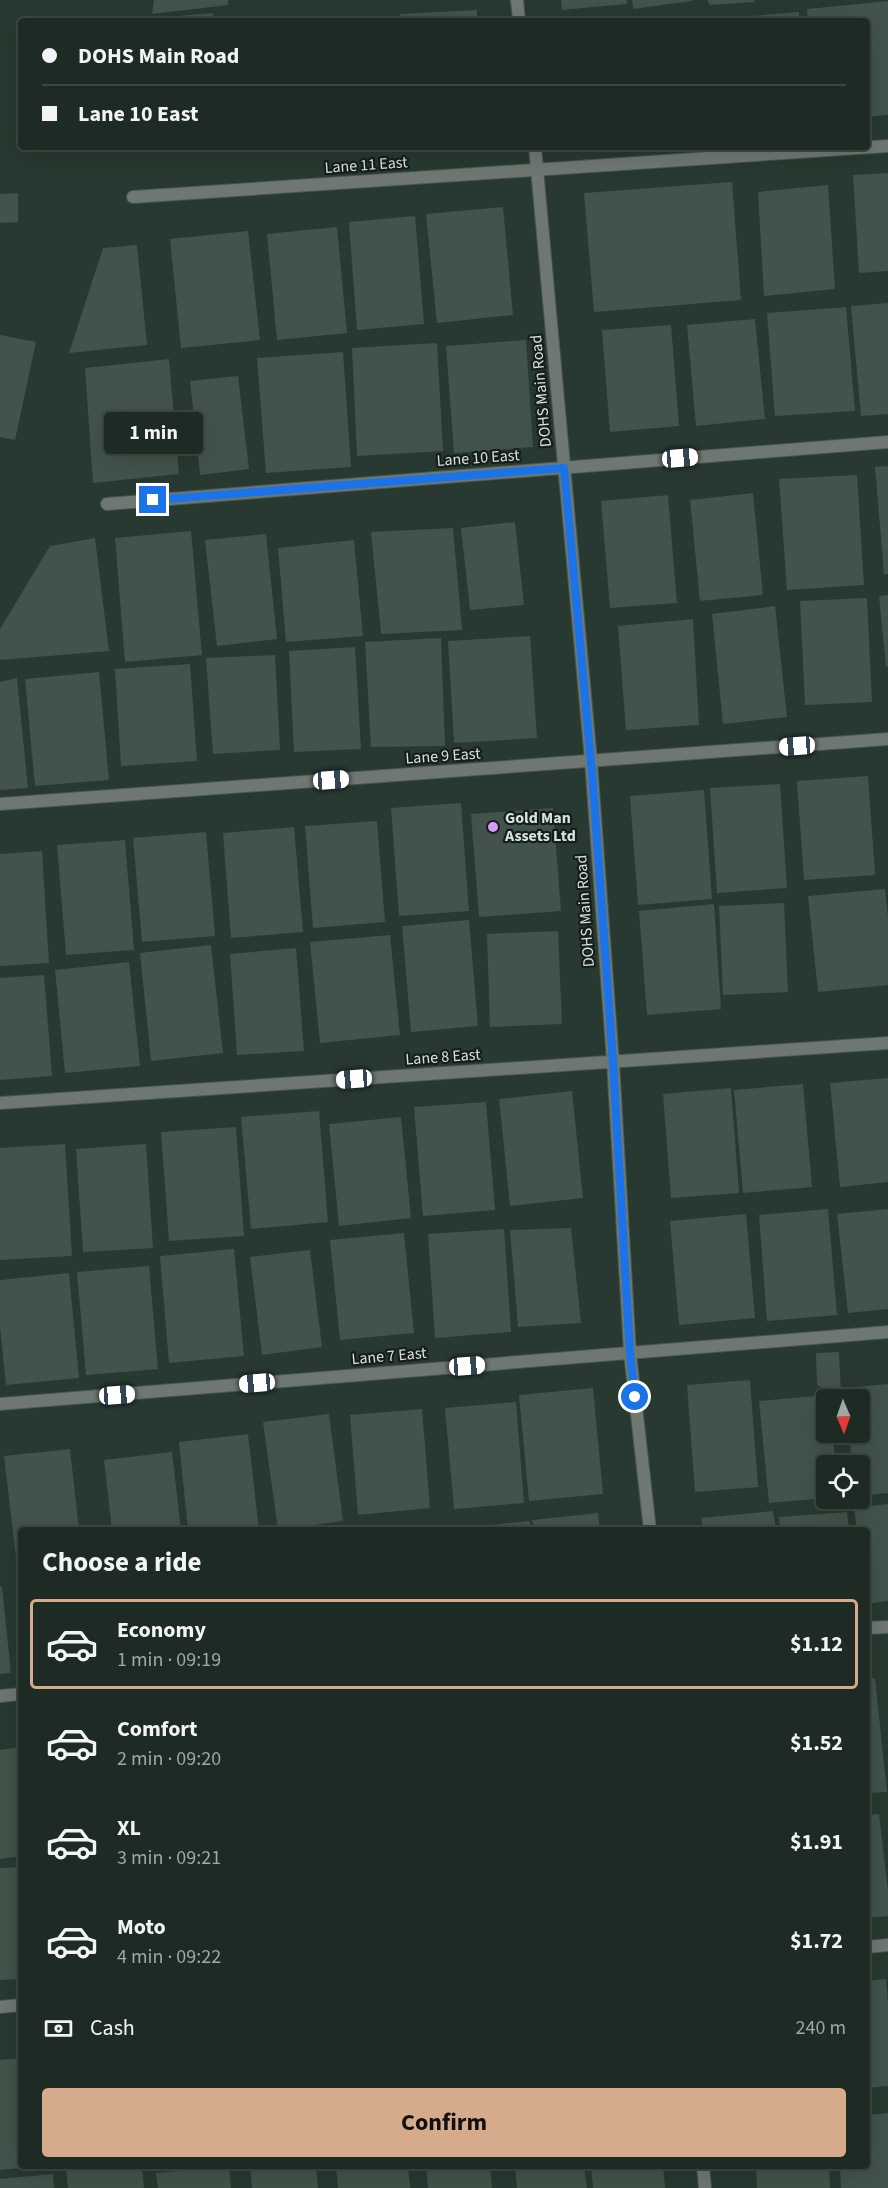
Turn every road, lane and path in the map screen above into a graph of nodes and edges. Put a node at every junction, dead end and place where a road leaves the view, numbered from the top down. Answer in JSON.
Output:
{"nodes":[{"id":1,"x":517,"y":0,"type":"edge"},
{"id":2,"x":519,"y":18,"type":"edge"},
{"id":3,"x":888,"y":146,"type":"edge"},
{"id":4,"x":870,"y":147,"type":"edge"},
{"id":5,"x":535,"y":150,"type":"edge"},
{"id":6,"x":832,"y":150,"type":"edge"},
{"id":7,"x":538,"y":171,"type":"junction"},
{"id":8,"x":133,"y":197,"type":"dead end"},
{"id":9,"x":888,"y":442,"type":"edge"},
{"id":10,"x":564,"y":468,"type":"junction"},
{"id":11,"x":107,"y":504,"type":"dead end"},
{"id":12,"x":888,"y":739,"type":"edge"},
{"id":13,"x":591,"y":761,"type":"junction"},
{"id":14,"x":0,"y":804,"type":"edge"},
{"id":15,"x":888,"y":1043,"type":"edge"},
{"id":16,"x":613,"y":1062,"type":"junction"},
{"id":17,"x":0,"y":1103,"type":"edge"},
{"id":18,"x":888,"y":1332,"type":"edge"},
{"id":19,"x":630,"y":1353,"type":"junction"},
{"id":20,"x":0,"y":1404,"type":"edge"},
{"id":21,"x":650,"y":1527,"type":"edge"},
{"id":22,"x":888,"y":1627,"type":"edge"},
{"id":23,"x":870,"y":1628,"type":"edge"},
{"id":24,"x":18,"y":1694,"type":"edge"},
{"id":25,"x":0,"y":1696,"type":"edge"},
{"id":26,"x":888,"y":1945,"type":"edge"},
{"id":27,"x":870,"y":1947,"type":"edge"},
{"id":28,"x":18,"y":2005,"type":"edge"},
{"id":29,"x":0,"y":2007,"type":"edge"},
{"id":30,"x":703,"y":2169,"type":"edge"},
{"id":31,"x":705,"y":2188,"type":"edge"}],
"edges":[{"from":1,"to":2,"type":"street"},
{"from":3,"to":4,"type":"street","name":"Lane 11 East"},
{"from":5,"to":7,"type":"street","name":"DOHS Main Road"},
{"from":6,"to":7,"type":"street","name":"Lane 11 East"},
{"from":7,"to":8,"type":"street","name":"Lane 11 East"},
{"from":7,"to":10,"type":"street","name":"DOHS Main Road"},
{"from":9,"to":10,"type":"street","name":"Lane 10 East"},
{"from":10,"to":11,"type":"street","name":"Lane 10 East"},
{"from":10,"to":13,"type":"street","name":"DOHS Main Road"},
{"from":12,"to":13,"type":"street","name":"Lane 9 East"},
{"from":13,"to":14,"type":"street","name":"Lane 9 East"},
{"from":13,"to":16,"type":"street","name":"DOHS Main Road"},
{"from":15,"to":16,"type":"street","name":"Lane 8 East"},
{"from":16,"to":17,"type":"street","name":"Lane 8 East"},
{"from":16,"to":19,"type":"street","name":"DOHS Main Road"},
{"from":18,"to":19,"type":"street","name":"Lane 7 East"},
{"from":19,"to":20,"type":"street","name":"Lane 7 East"},
{"from":19,"to":21,"type":"street","name":"DOHS Main Road"},
{"from":22,"to":23,"type":"street"},
{"from":24,"to":25,"type":"street"},
{"from":26,"to":27,"type":"street"},
{"from":28,"to":29,"type":"street"},
{"from":30,"to":31,"type":"street"}]}
